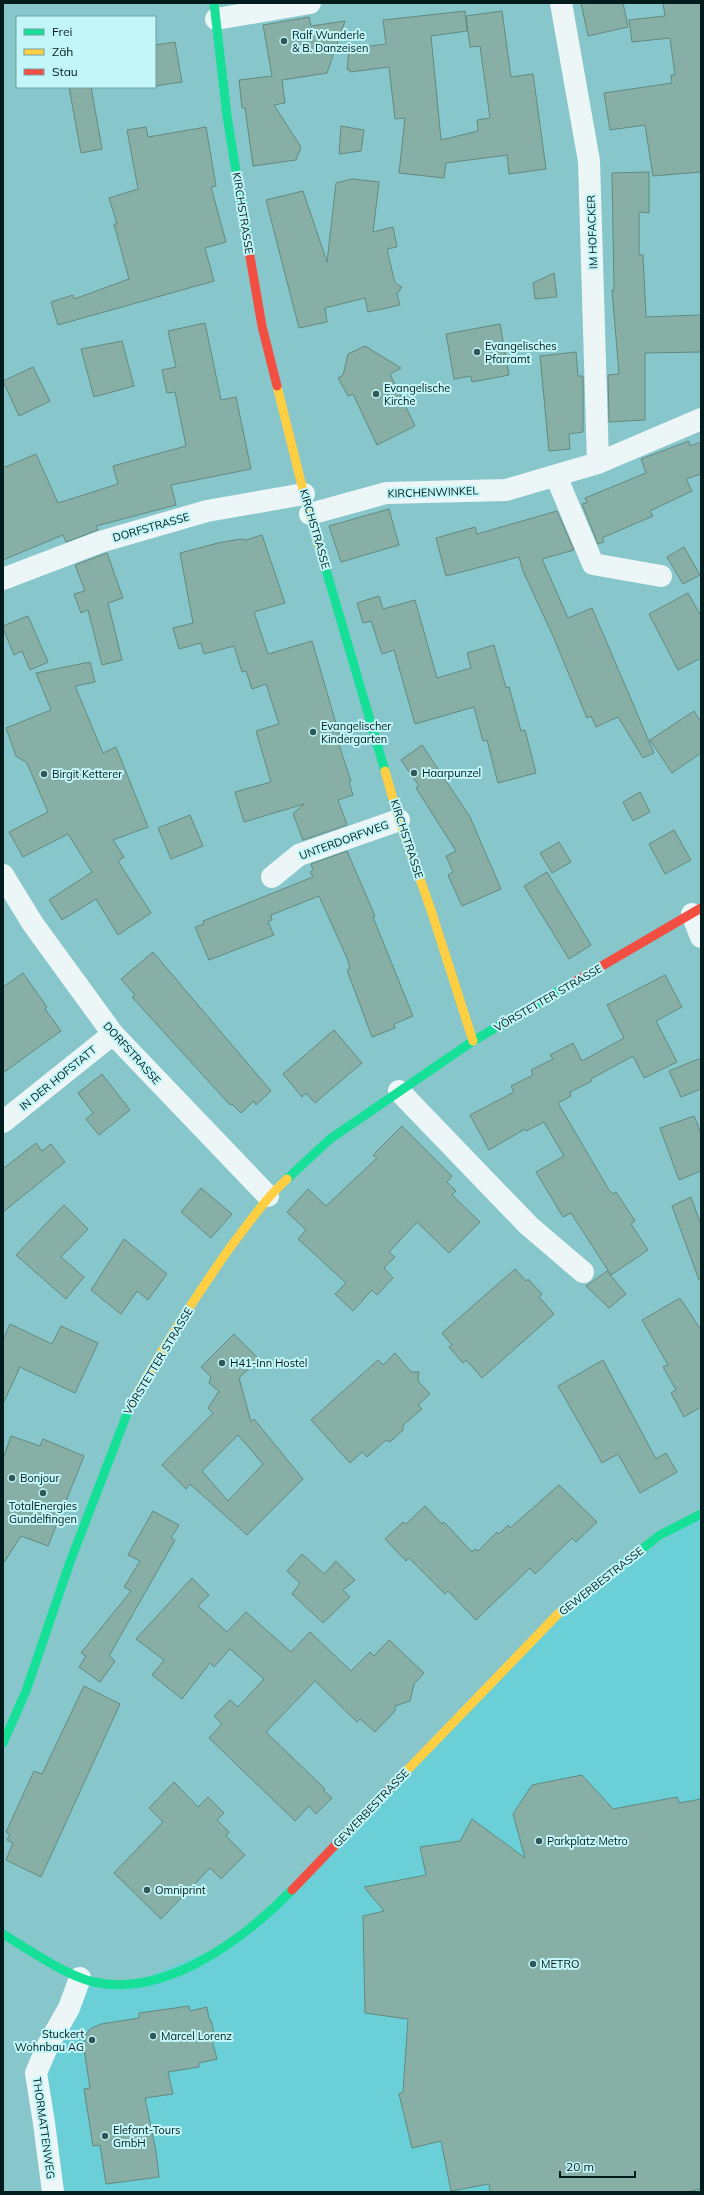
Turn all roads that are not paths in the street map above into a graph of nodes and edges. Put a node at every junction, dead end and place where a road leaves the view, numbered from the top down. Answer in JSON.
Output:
{"nodes":[{"id":1,"x":310,"y":3,"type":"edge"},
{"id":2,"x":561,"y":3,"type":"edge"},
{"id":3,"x":215,"y":11,"type":"edge"},
{"id":4,"x":701,"y":419,"type":"edge"},
{"id":5,"x":598,"y":463,"type":"junction"},
{"id":6,"x":556,"y":476,"type":"junction"},
{"id":7,"x":307,"y":504,"type":"junction"},
{"id":8,"x":661,"y":576,"type":"dead end"},
{"id":9,"x":3,"y":579,"type":"edge"},
{"id":10,"x":399,"y":820,"type":"junction"},
{"id":11,"x":3,"y":874,"type":"edge"},
{"id":12,"x":272,"y":877,"type":"dead end"},
{"id":13,"x":696,"y":911,"type":"edge"},
{"id":14,"x":701,"y":937,"type":"edge"},
{"id":15,"x":113,"y":1034,"type":"junction"},
{"id":16,"x":473,"y":1041,"type":"junction"},
{"id":17,"x":398,"y":1091,"type":"junction"},
{"id":18,"x":3,"y":1122,"type":"edge"},
{"id":19,"x":268,"y":1196,"type":"junction"},
{"id":20,"x":583,"y":1272,"type":"dead end"},
{"id":21,"x":701,"y":1514,"type":"edge"},
{"id":22,"x":3,"y":1743,"type":"edge"},
{"id":23,"x":3,"y":1934,"type":"edge"},
{"id":24,"x":80,"y":1978,"type":"junction"},
{"id":25,"x":53,"y":2192,"type":"edge"}],
"edges":[{"from":1,"to":3,"type":"street"},
{"from":2,"to":5,"type":"street","name":"IM HOFACKER"},
{"from":3,"to":7,"type":"street","name":"KIRCHSTRASSE"},
{"from":4,"to":5,"type":"street","name":"KIRCHENWINKEL"},
{"from":5,"to":6,"type":"street","name":"KIRCHENWINKEL"},
{"from":6,"to":7,"type":"street","name":"KIRCHENWINKEL"},
{"from":6,"to":8,"type":"street"},
{"from":7,"to":9,"type":"street","name":"DORFSTRASSE"},
{"from":7,"to":10,"type":"street","name":"KIRCHSTRASSE"},
{"from":10,"to":12,"type":"street","name":"UNTERDORFWEG"},
{"from":10,"to":16,"type":"street","name":"KIRCHSTRASSE"},
{"from":11,"to":15,"type":"street","name":"DORFSTRASSE"},
{"from":13,"to":14,"type":"street"},
{"from":13,"to":16,"type":"street","name":"VÖRSTETTER STRASSE"},
{"from":15,"to":18,"type":"street","name":"IN DER HOFSTATT"},
{"from":15,"to":19,"type":"street","name":"DORFSTRASSE"},
{"from":16,"to":17,"type":"street","name":"VÖRSTETTER STRASSE"},
{"from":17,"to":19,"type":"street","name":"VÖRSTETTER STRASSE"},
{"from":17,"to":20,"type":"street"},
{"from":19,"to":22,"type":"street","name":"VÖRSTETTER STRASSE"},
{"from":21,"to":24,"type":"street","name":"GEWERBESTRASSE"},
{"from":23,"to":24,"type":"street","name":"GEWERBESTRASSE"},
{"from":24,"to":25,"type":"street","name":"THORMATTENWEG"}]}
